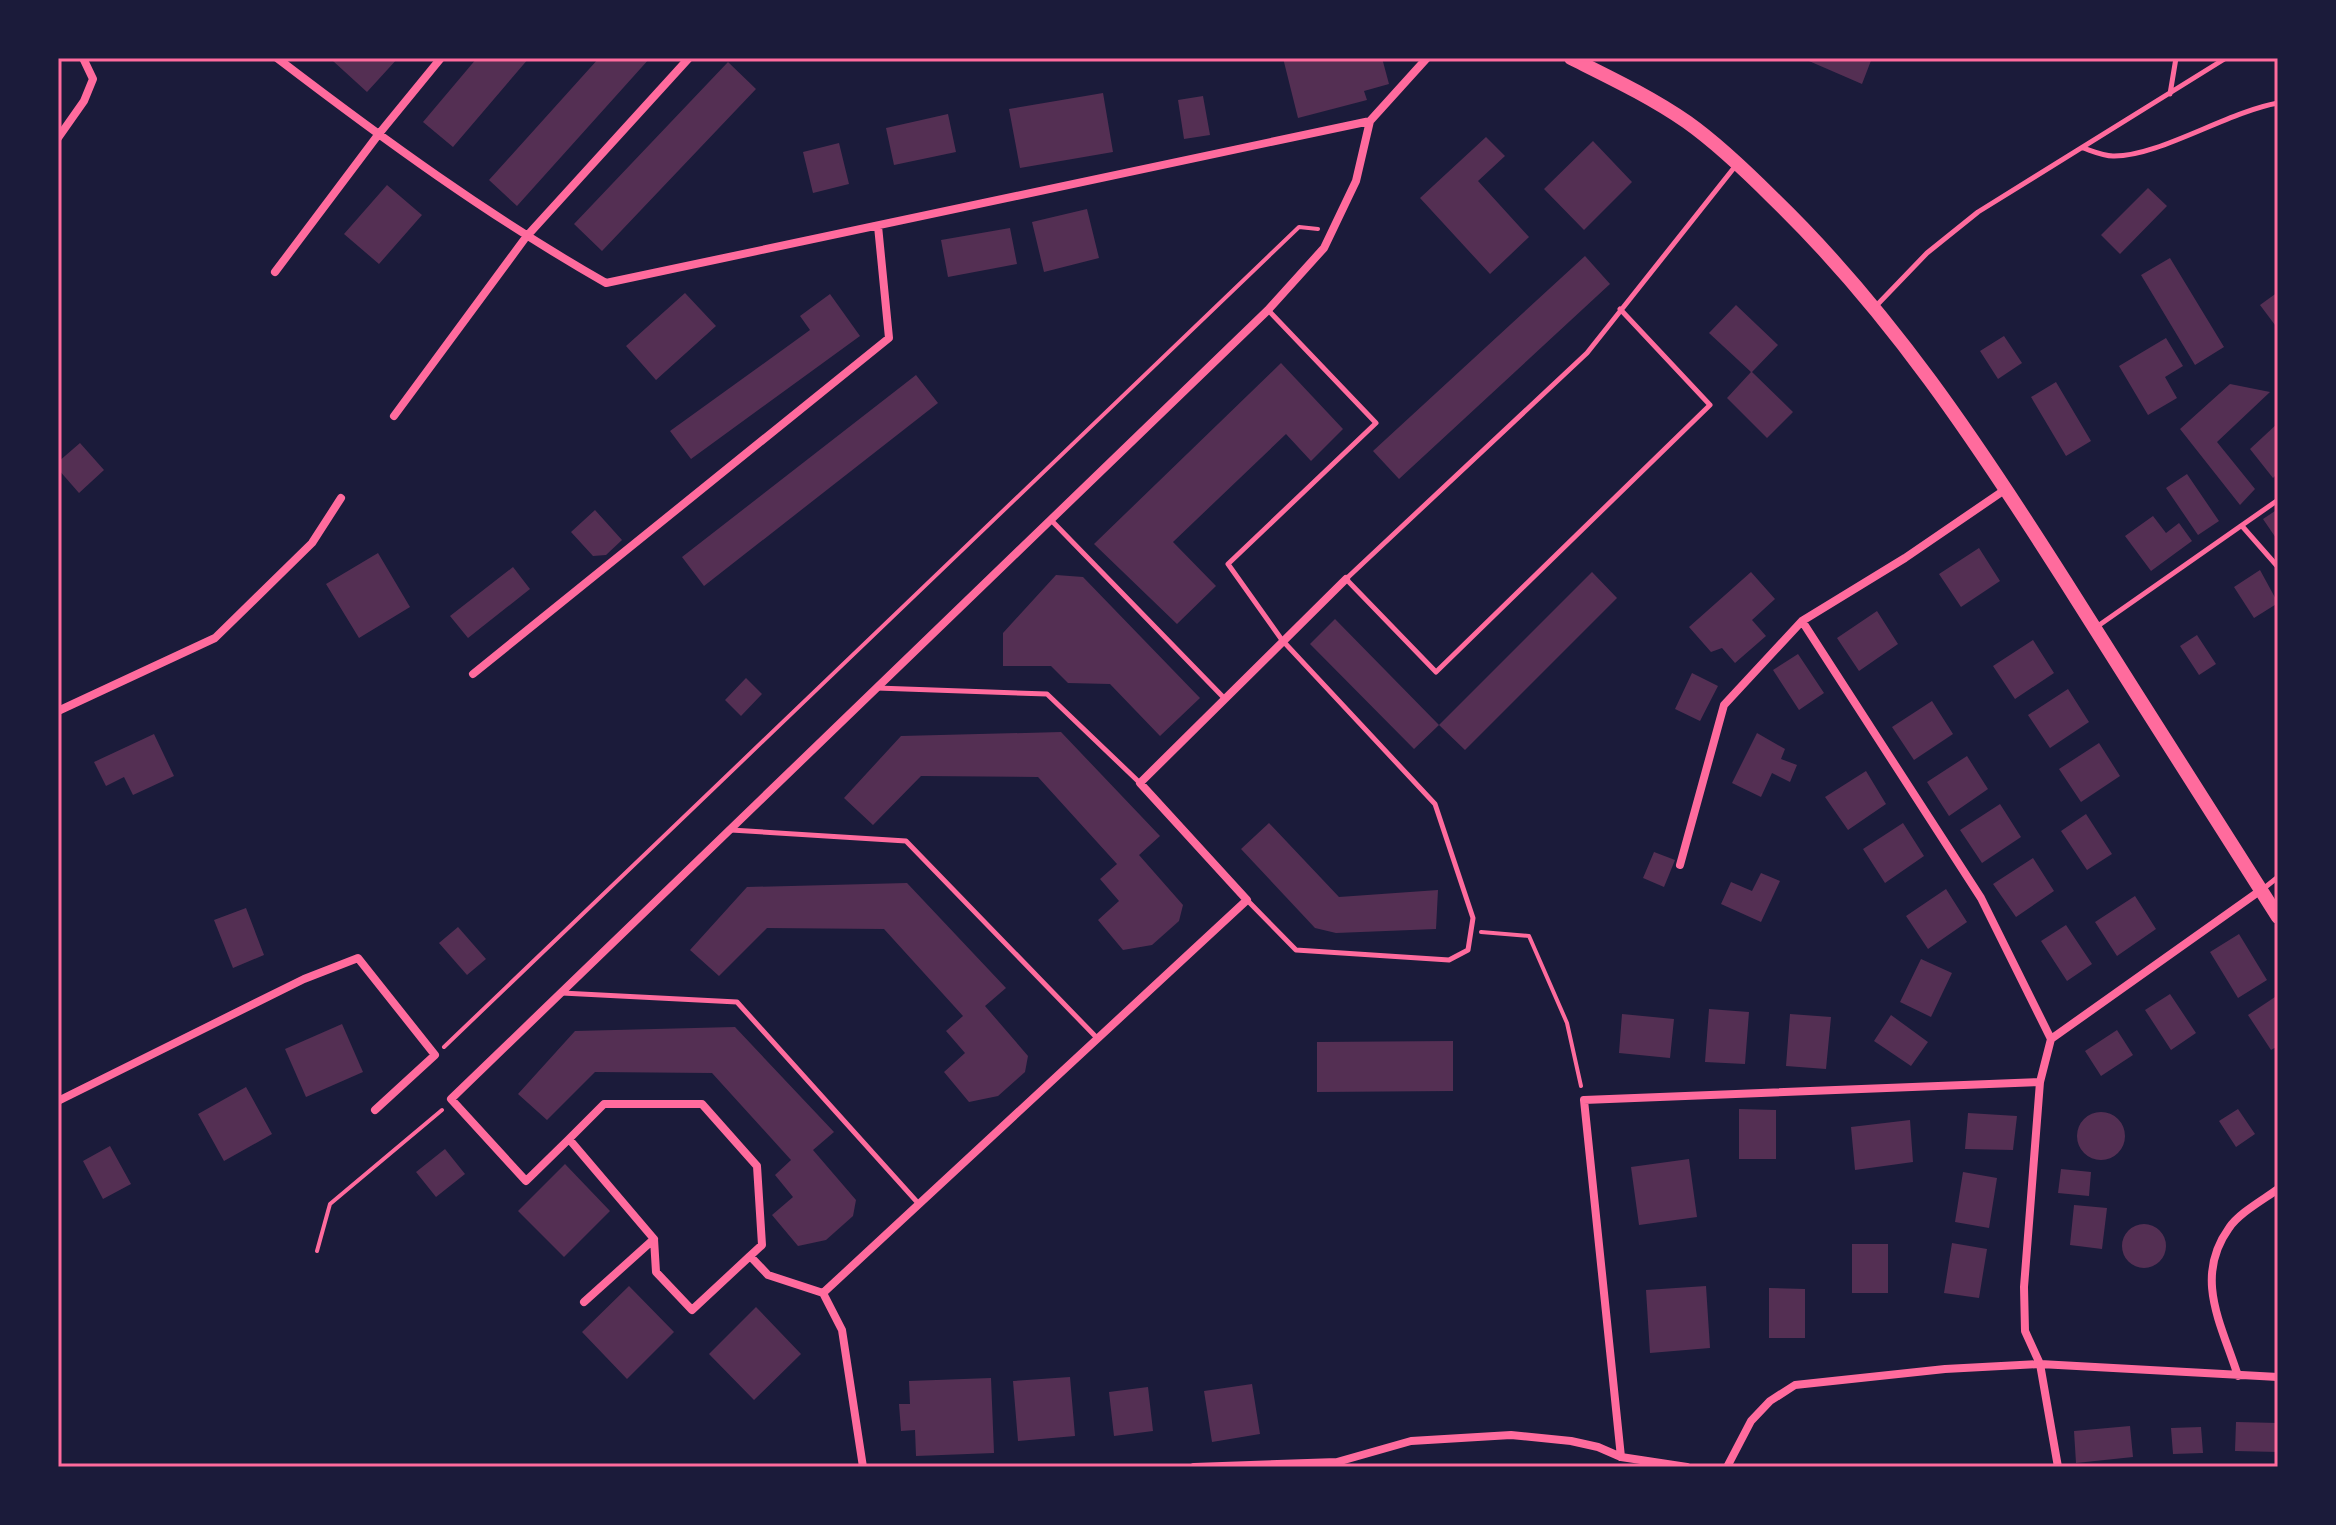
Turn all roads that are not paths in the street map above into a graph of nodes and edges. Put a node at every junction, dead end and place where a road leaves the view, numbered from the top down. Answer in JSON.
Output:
{"nodes":[{"id":1,"x":83,"y":58,"type":"edge"},
{"id":2,"x":277,"y":58,"type":"edge"},
{"id":3,"x":441,"y":58,"type":"edge"},
{"id":4,"x":689,"y":58,"type":"edge"},
{"id":5,"x":1427,"y":58,"type":"edge"},
{"id":6,"x":1571,"y":58,"type":"edge"},
{"id":7,"x":2176,"y":58,"type":"edge"},
{"id":8,"x":2226,"y":58,"type":"edge"},
{"id":9,"x":2170,"y":95,"type":"junction"},
{"id":10,"x":2278,"y":103,"type":"edge"},
{"id":11,"x":1370,"y":121,"type":"junction"},
{"id":12,"x":378,"y":135,"type":"junction"},
{"id":13,"x":58,"y":138,"type":"edge"},
{"id":14,"x":2082,"y":148,"type":"junction"},
{"id":15,"x":1738,"y":163,"type":"junction"},
{"id":16,"x":878,"y":226,"type":"junction"},
{"id":17,"x":526,"y":237,"type":"junction"},
{"id":18,"x":275,"y":272,"type":"dead end"},
{"id":19,"x":1875,"y":307,"type":"junction"},
{"id":20,"x":1620,"y":309,"type":"junction"},
{"id":21,"x":1268,"y":310,"type":"junction"},
{"id":22,"x":394,"y":416,"type":"dead end"},
{"id":23,"x":2006,"y":488,"type":"junction"},
{"id":24,"x":341,"y":498,"type":"dead end"},
{"id":25,"x":2278,"y":500,"type":"edge"},
{"id":26,"x":1051,"y":520,"type":"junction"},
{"id":27,"x":2242,"y":526,"type":"junction"},
{"id":28,"x":2278,"y":567,"type":"edge"},
{"id":29,"x":1346,"y":579,"type":"junction"},
{"id":30,"x":1802,"y":621,"type":"junction"},
{"id":31,"x":2095,"y":628,"type":"junction"},
{"id":32,"x":1282,"y":640,"type":"junction"},
{"id":33,"x":473,"y":674,"type":"dead end"},
{"id":34,"x":877,"y":688,"type":"junction"},
{"id":35,"x":1225,"y":699,"type":"junction"},
{"id":36,"x":58,"y":711,"type":"edge"},
{"id":37,"x":1140,"y":783,"type":"junction"},
{"id":38,"x":730,"y":830,"type":"junction"},
{"id":39,"x":1680,"y":865,"type":"dead end"},
{"id":40,"x":2278,"y":877,"type":"edge"},
{"id":41,"x":2261,"y":890,"type":"junction"},
{"id":42,"x":1247,"y":900,"type":"junction"},
{"id":43,"x":2278,"y":917,"type":"edge"},
{"id":44,"x":562,"y":993,"type":"junction"},
{"id":45,"x":1097,"y":1039,"type":"junction"},
{"id":46,"x":2051,"y":1039,"type":"junction"},
{"id":47,"x":2040,"y":1082,"type":"junction"},
{"id":48,"x":58,"y":1101,"type":"edge"},
{"id":49,"x":375,"y":1110,"type":"dead end"},
{"id":50,"x":569,"y":1139,"type":"junction"},
{"id":51,"x":2278,"y":1189,"type":"edge"},
{"id":52,"x":918,"y":1203,"type":"junction"},
{"id":53,"x":654,"y":1239,"type":"junction"},
{"id":54,"x":750,"y":1256,"type":"junction"},
{"id":55,"x":823,"y":1293,"type":"junction"},
{"id":56,"x":584,"y":1302,"type":"dead end"},
{"id":57,"x":2040,"y":1364,"type":"junction"},
{"id":58,"x":2238,"y":1376,"type":"junction"},
{"id":59,"x":2278,"y":1377,"type":"edge"},
{"id":60,"x":1621,"y":1457,"type":"junction"},
{"id":61,"x":1338,"y":1464,"type":"edge"},
{"id":62,"x":863,"y":1467,"type":"edge"},
{"id":63,"x":1194,"y":1467,"type":"edge"},
{"id":64,"x":1687,"y":1467,"type":"edge"},
{"id":65,"x":1727,"y":1467,"type":"edge"},
{"id":66,"x":2058,"y":1467,"type":"edge"}],
"edges":[{"from":1,"to":13,"type":"street"},
{"from":2,"to":12,"type":"street"},
{"from":3,"to":12,"type":"street"},
{"from":4,"to":17,"type":"street"},
{"from":5,"to":11,"type":"street"},
{"from":6,"to":15,"type":"main road"},
{"from":7,"to":9,"type":"lane"},
{"from":8,"to":9,"type":"lane"},
{"from":9,"to":14,"type":"lane"},
{"from":10,"to":14,"type":"lane"},
{"from":11,"to":16,"type":"street"},
{"from":11,"to":21,"type":"street"},
{"from":12,"to":17,"type":"street"},
{"from":12,"to":18,"type":"street"},
{"from":14,"to":19,"type":"lane"},
{"from":15,"to":19,"type":"main road"},
{"from":15,"to":20,"type":"lane"},
{"from":16,"to":17,"type":"street"},
{"from":16,"to":33,"type":"street"},
{"from":17,"to":22,"type":"street"},
{"from":19,"to":23,"type":"main road"},
{"from":20,"to":29,"type":"lane"},
{"from":20,"to":29,"type":"lane"},
{"from":21,"to":26,"type":"street"},
{"from":21,"to":32,"type":"lane"},
{"from":23,"to":30,"type":"street"},
{"from":23,"to":31,"type":"main road"},
{"from":24,"to":36,"type":"street"},
{"from":25,"to":27,"type":"lane"},
{"from":26,"to":34,"type":"street"},
{"from":26,"to":35,"type":"lane"},
{"from":27,"to":28,"type":"lane"},
{"from":27,"to":31,"type":"lane"},
{"from":29,"to":32,"type":"street"},
{"from":30,"to":39,"type":"street"},
{"from":30,"to":46,"type":"street"},
{"from":31,"to":41,"type":"main road"},
{"from":32,"to":35,"type":"street"},
{"from":32,"to":42,"type":"lane"},
{"from":34,"to":37,"type":"lane"},
{"from":34,"to":38,"type":"street"},
{"from":35,"to":37,"type":"street"},
{"from":37,"to":42,"type":"street"},
{"from":38,"to":44,"type":"street"},
{"from":38,"to":45,"type":"lane"},
{"from":40,"to":41,"type":"lane"},
{"from":41,"to":43,"type":"main road"},
{"from":41,"to":46,"type":"street"},
{"from":42,"to":45,"type":"street"},
{"from":44,"to":50,"type":"street"},
{"from":44,"to":52,"type":"lane"},
{"from":45,"to":52,"type":"street"},
{"from":46,"to":47,"type":"street"},
{"from":47,"to":57,"type":"street"},
{"from":47,"to":60,"type":"street"},
{"from":48,"to":49,"type":"street"},
{"from":50,"to":53,"type":"street"},
{"from":50,"to":54,"type":"street"},
{"from":51,"to":58,"type":"street"},
{"from":52,"to":55,"type":"street"},
{"from":53,"to":54,"type":"street"},
{"from":53,"to":56,"type":"street"},
{"from":54,"to":55,"type":"street"},
{"from":55,"to":62,"type":"street"},
{"from":57,"to":58,"type":"street"},
{"from":57,"to":65,"type":"street"},
{"from":57,"to":66,"type":"street"},
{"from":58,"to":59,"type":"street"},
{"from":60,"to":61,"type":"street"},
{"from":60,"to":64,"type":"street"},
{"from":61,"to":63,"type":"street"}]}
